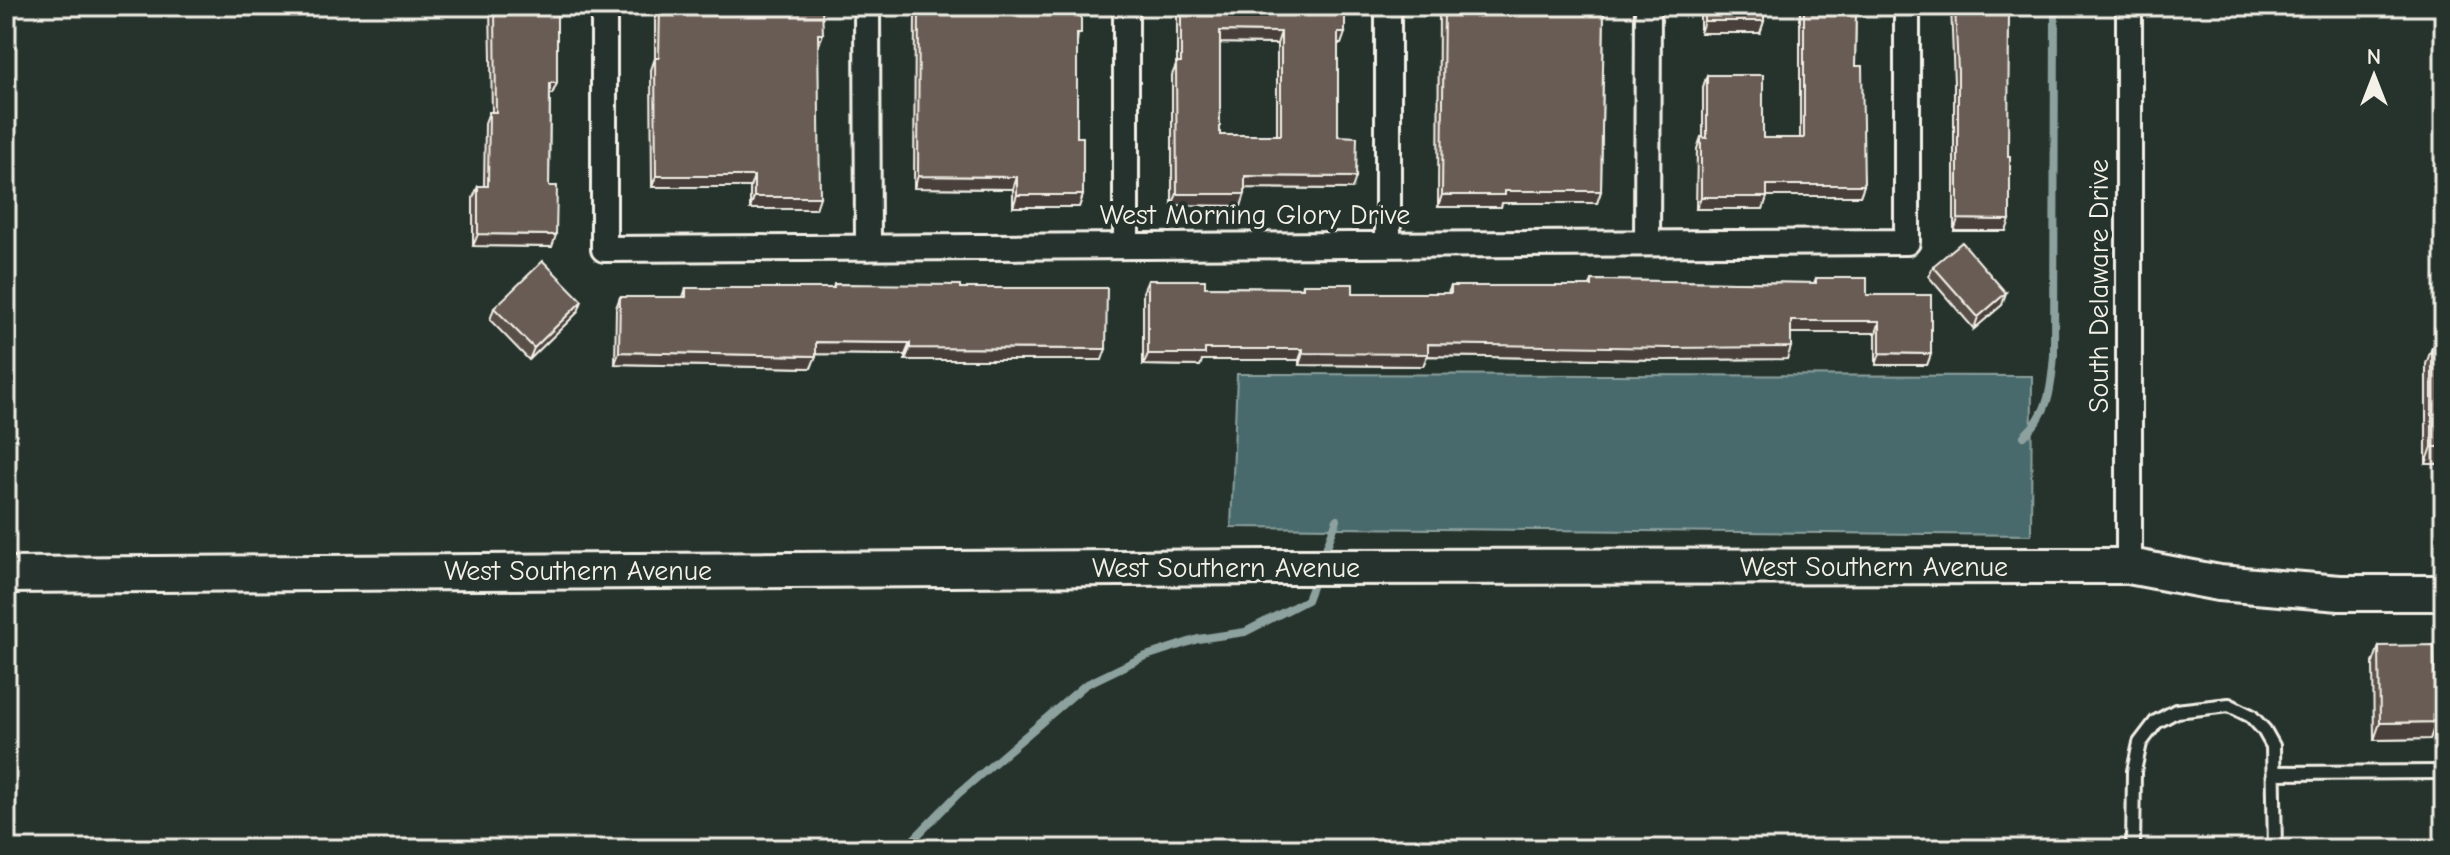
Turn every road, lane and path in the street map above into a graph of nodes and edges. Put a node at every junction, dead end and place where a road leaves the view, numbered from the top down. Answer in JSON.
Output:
{"nodes":[{"id":1,"x":604,"y":6,"type":"edge"},
{"id":2,"x":867,"y":6,"type":"edge"},
{"id":3,"x":1126,"y":6,"type":"edge"},
{"id":4,"x":1388,"y":6,"type":"edge"},
{"id":5,"x":1648,"y":6,"type":"edge"},
{"id":6,"x":1907,"y":6,"type":"edge"},
{"id":7,"x":2129,"y":6,"type":"edge"},
{"id":8,"x":1647,"y":243,"type":"junction"},
{"id":9,"x":1388,"y":244,"type":"junction"},
{"id":10,"x":1126,"y":246,"type":"junction"},
{"id":11,"x":868,"y":248,"type":"junction"},
{"id":12,"x":2129,"y":566,"type":"junction"},
{"id":13,"x":6,"y":575,"type":"edge"},
{"id":14,"x":2444,"y":593,"type":"edge"},
{"id":15,"x":2444,"y":772,"type":"edge"},
{"id":16,"x":2275,"y":773,"type":"junction"},
{"id":17,"x":2133,"y":849,"type":"edge"},
{"id":18,"x":2275,"y":849,"type":"edge"}],
"edges":[{"from":1,"to":11,"type":"street","name":"West Morning Glory Drive"},
{"from":2,"to":11,"type":"street"},
{"from":3,"to":10,"type":"street"},
{"from":4,"to":9,"type":"street"},
{"from":5,"to":8,"type":"street"},
{"from":6,"to":8,"type":"street","name":"West Morning Glory Drive"},
{"from":7,"to":12,"type":"street","name":"South Delaware Drive"},
{"from":8,"to":9,"type":"street","name":"West Morning Glory Drive"},
{"from":9,"to":10,"type":"street","name":"West Morning Glory Drive"},
{"from":10,"to":11,"type":"street","name":"West Morning Glory Drive"},
{"from":12,"to":13,"type":"main road","name":"West Southern Avenue"},
{"from":12,"to":14,"type":"main road","name":"West Southern Avenue"},
{"from":15,"to":16,"type":"lane"},
{"from":16,"to":17,"type":"lane"},
{"from":16,"to":18,"type":"lane"}]}
